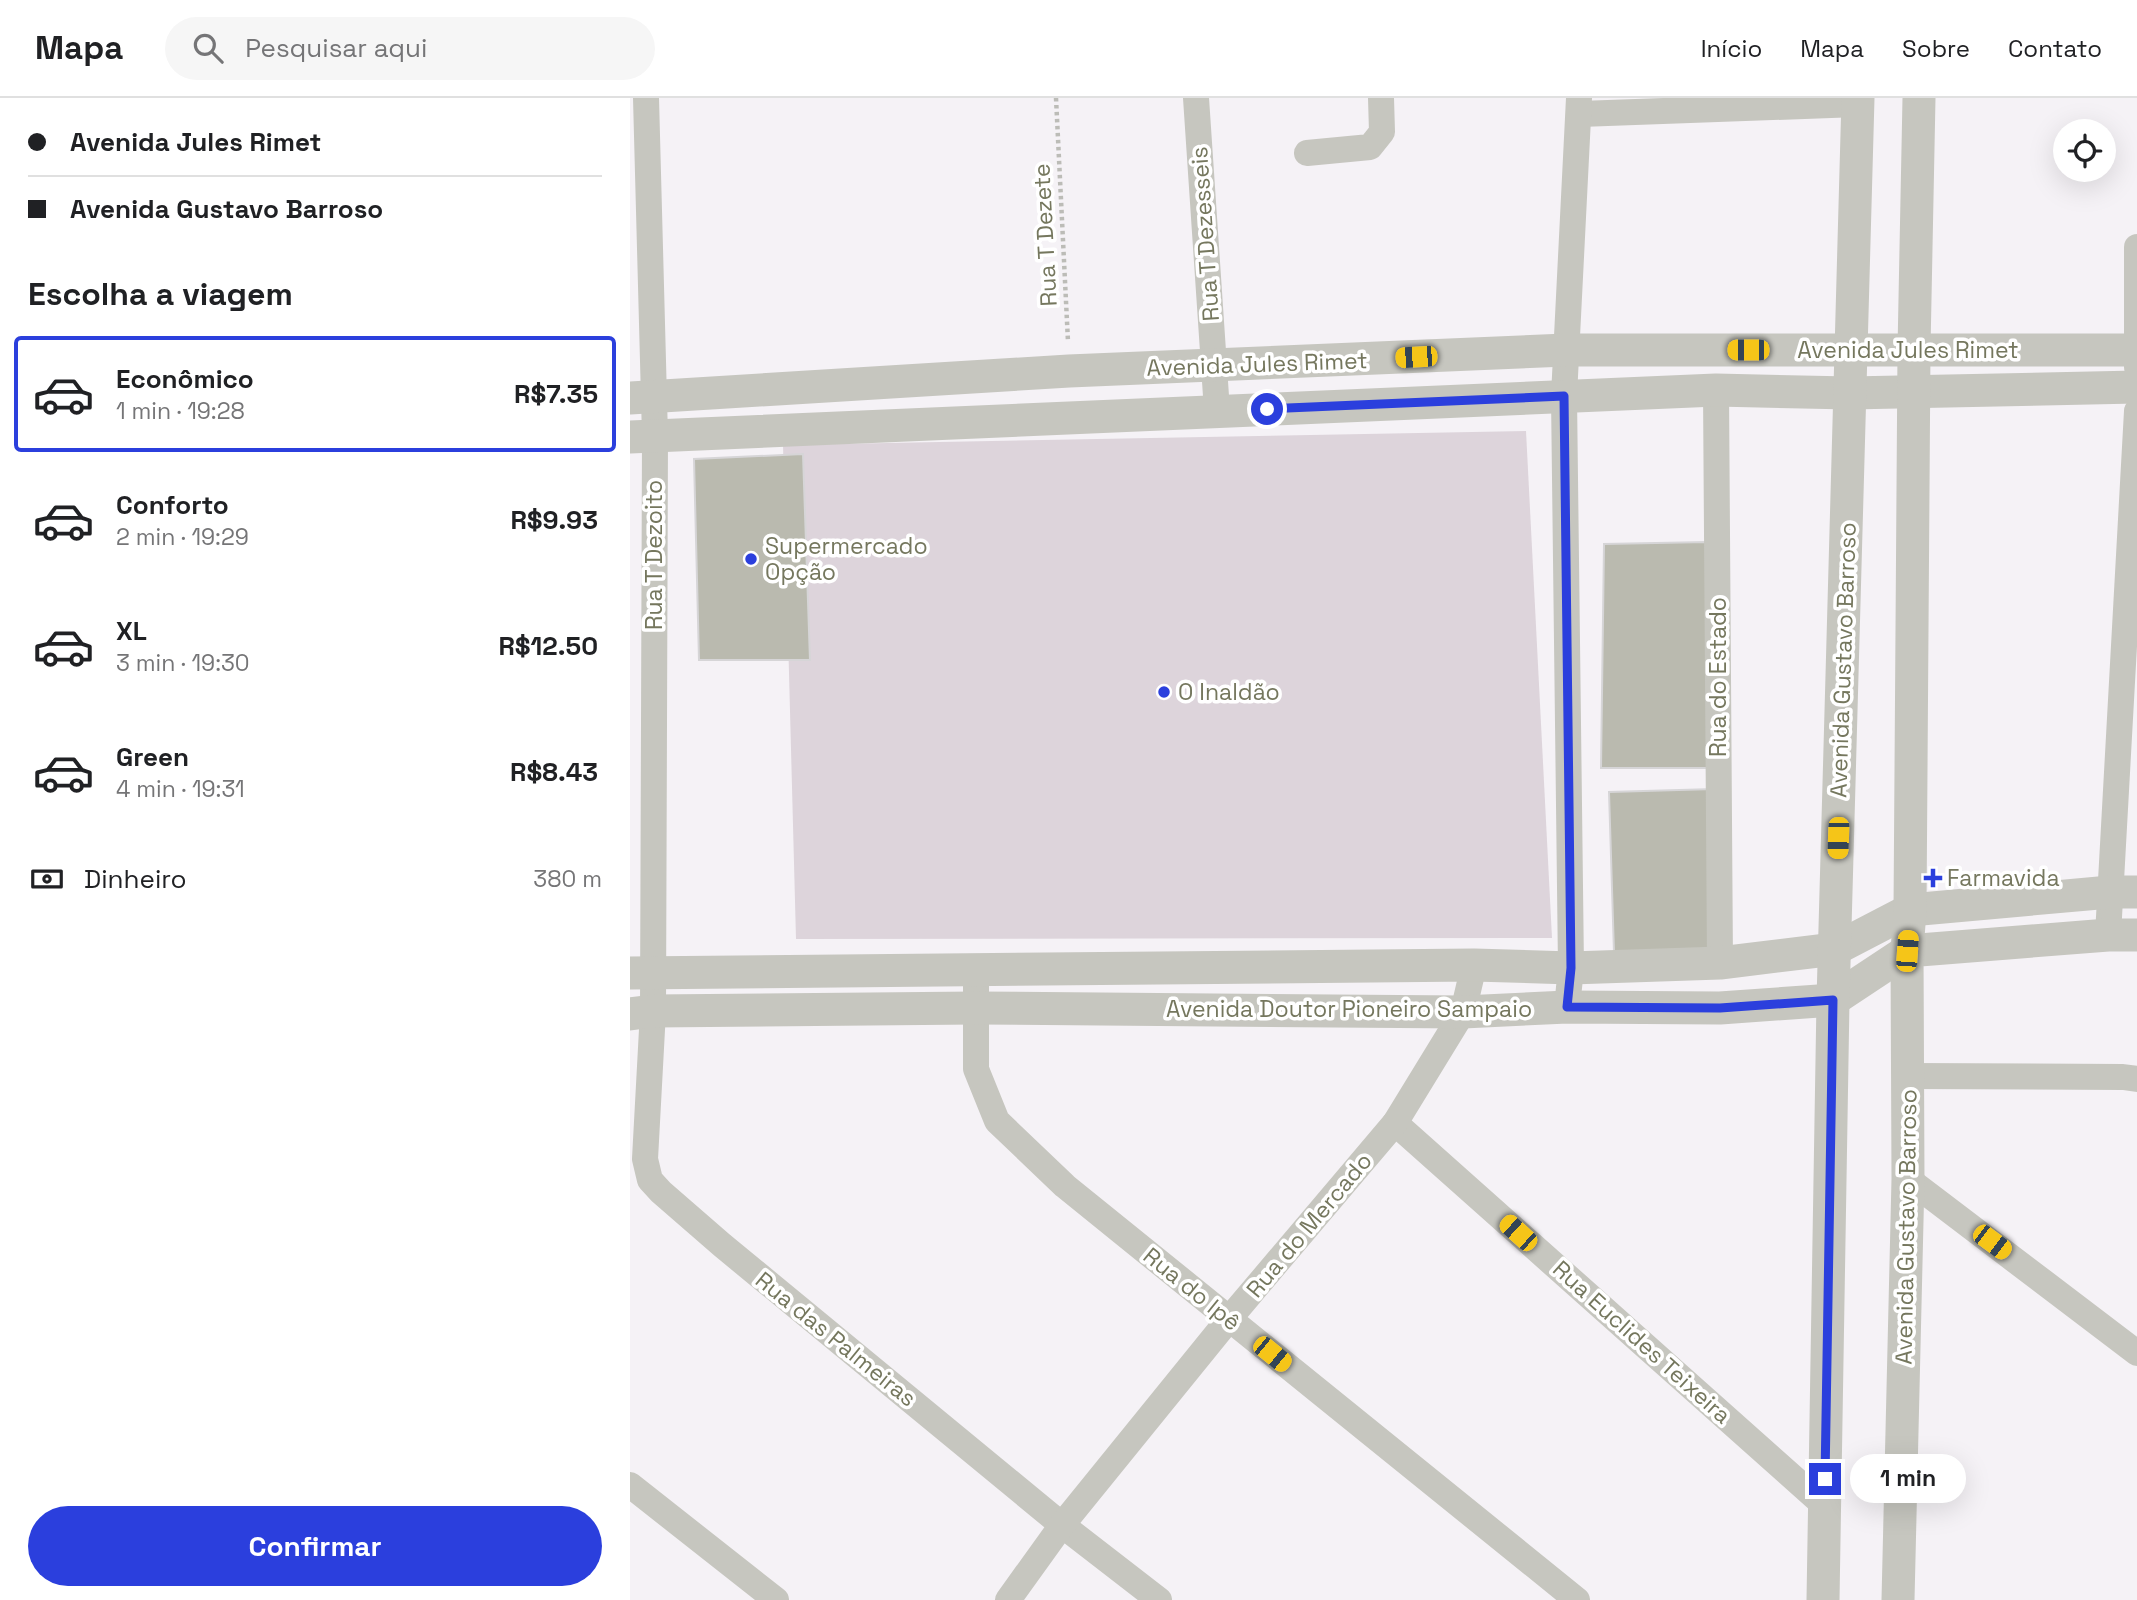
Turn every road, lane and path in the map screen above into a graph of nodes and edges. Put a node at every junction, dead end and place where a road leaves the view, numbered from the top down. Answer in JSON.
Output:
{"nodes":[{"id":1,"x":646,"y":98,"type":"edge"},
{"id":2,"x":1056,"y":98,"type":"edge"},
{"id":3,"x":1196,"y":98,"type":"edge"},
{"id":4,"x":1381,"y":98,"type":"edge"},
{"id":5,"x":1919,"y":98,"type":"edge"},
{"id":6,"x":1858,"y":101,"type":"edge"},
{"id":7,"x":1579,"y":106,"type":"edge"},
{"id":8,"x":1307,"y":153,"type":"dead end"},
{"id":9,"x":2137,"y":247,"type":"edge"},
{"id":10,"x":1914,"y":349,"type":"junction"},
{"id":11,"x":1566,"y":350,"type":"junction"},
{"id":12,"x":1852,"y":350,"type":"junction"},
{"id":13,"x":2137,"y":356,"type":"edge"},
{"id":14,"x":1366,"y":359,"type":"junction"},
{"id":15,"x":1214,"y":366,"type":"junction"},
{"id":16,"x":1069,"y":371,"type":"junction"},
{"id":17,"x":2137,"y":387,"type":"edge"},
{"id":18,"x":1716,"y":390,"type":"junction"},
{"id":19,"x":1914,"y":391,"type":"junction"},
{"id":20,"x":1850,"y":394,"type":"junction"},
{"id":21,"x":1564,"y":396,"type":"junction"},
{"id":22,"x":642,"y":397,"type":"edge"},
{"id":23,"x":1366,"y":404,"type":"junction"},
{"id":24,"x":1217,"y":411,"type":"junction"},
{"id":25,"x":2137,"y":411,"type":"edge"},
{"id":26,"x":643,"y":436,"type":"edge"},
{"id":27,"x":2123,"y":892,"type":"edge"},
{"id":28,"x":1910,"y":910,"type":"junction"},
{"id":29,"x":2122,"y":935,"type":"edge"},
{"id":30,"x":1835,"y":949,"type":"junction"},
{"id":31,"x":1907,"y":951,"type":"junction"},
{"id":32,"x":1720,"y":963,"type":"junction"},
{"id":33,"x":1474,"y":965,"type":"junction"},
{"id":34,"x":1571,"y":968,"type":"junction"},
{"id":35,"x":976,"y":971,"type":"junction"},
{"id":36,"x":641,"y":973,"type":"edge"},
{"id":37,"x":1833,"y":1000,"type":"junction"},
{"id":38,"x":1567,"y":1007,"type":"junction"},
{"id":39,"x":976,"y":1009,"type":"junction"},
{"id":40,"x":641,"y":1012,"type":"edge"},
{"id":41,"x":1463,"y":1012,"type":"junction"},
{"id":42,"x":1909,"y":1076,"type":"junction"},
{"id":43,"x":2137,"y":1079,"type":"edge"},
{"id":44,"x":1395,"y":1123,"type":"junction"},
{"id":45,"x":638,"y":1159,"type":"edge"},
{"id":46,"x":1908,"y":1179,"type":"junction"},
{"id":47,"x":1229,"y":1319,"type":"junction"},
{"id":48,"x":2137,"y":1353,"type":"edge"},
{"id":49,"x":630,"y":1485,"type":"edge"},
{"id":50,"x":1825,"y":1506,"type":"junction"},
{"id":51,"x":1062,"y":1525,"type":"junction"},
{"id":52,"x":776,"y":1600,"type":"edge"},
{"id":53,"x":1008,"y":1600,"type":"edge"},
{"id":54,"x":1158,"y":1600,"type":"edge"},
{"id":55,"x":1577,"y":1600,"type":"edge"},
{"id":56,"x":1823,"y":1600,"type":"edge"},
{"id":57,"x":1898,"y":1600,"type":"edge"}],
"edges":[{"from":1,"to":22,"type":"street","name":"Rua T Dezoito"},
{"from":2,"to":16,"type":"path","name":"Rua T Dezete"},
{"from":3,"to":15,"type":"street","name":"Rua T Dezesseis"},
{"from":4,"to":8,"type":"street"},
{"from":5,"to":10,"type":"street","name":"Avenida Gustavo Barroso"},
{"from":6,"to":7,"type":"street"},
{"from":6,"to":12,"type":"street","name":"Avenida Gustavo Barroso"},
{"from":7,"to":11,"type":"street"},
{"from":9,"to":13,"type":"street"},
{"from":10,"to":12,"type":"street","name":"Avenida Jules Rimet"},
{"from":10,"to":13,"type":"street","name":"Avenida Jules Rimet"},
{"from":10,"to":19,"type":"street","name":"Avenida Gustavo Barroso"},
{"from":11,"to":12,"type":"street","name":"Avenida Jules Rimet"},
{"from":11,"to":14,"type":"street","name":"Avenida Jules Rimet"},
{"from":11,"to":21,"type":"street"},
{"from":12,"to":20,"type":"street","name":"Avenida Gustavo Barroso"},
{"from":14,"to":15,"type":"street","name":"Avenida Jules Rimet"},
{"from":14,"to":23,"type":"street"},
{"from":15,"to":16,"type":"street","name":"Avenida Jules Rimet"},
{"from":15,"to":24,"type":"street","name":"Rua T Dezesseis"},
{"from":16,"to":22,"type":"street","name":"Avenida Jules Rimet"},
{"from":17,"to":19,"type":"street","name":"Avenida Jules Rimet"},
{"from":18,"to":20,"type":"street","name":"Avenida Jules Rimet"},
{"from":18,"to":21,"type":"street","name":"Avenida Jules Rimet"},
{"from":18,"to":32,"type":"street","name":"Rua do Estado"},
{"from":19,"to":20,"type":"street","name":"Avenida Jules Rimet"},
{"from":19,"to":28,"type":"street","name":"Avenida Gustavo Barroso"},
{"from":20,"to":30,"type":"street","name":"Avenida Gustavo Barroso"},
{"from":21,"to":23,"type":"street","name":"Avenida Jules Rimet"},
{"from":21,"to":34,"type":"street"},
{"from":22,"to":26,"type":"street","name":"Rua T Dezoito"},
{"from":23,"to":24,"type":"street","name":"Avenida Jules Rimet"},
{"from":24,"to":26,"type":"street","name":"Avenida Jules Rimet"},
{"from":25,"to":27,"type":"street"},
{"from":26,"to":36,"type":"street","name":"Rua T Dezoito"},
{"from":27,"to":28,"type":"street","name":"Avenida Doutor Pioneiro Sampaio"},
{"from":27,"to":29,"type":"street"},
{"from":28,"to":30,"type":"street","name":"Avenida Doutor Pioneiro Sampaio"},
{"from":28,"to":31,"type":"street","name":"Avenida Gustavo Barroso"},
{"from":29,"to":31,"type":"street","name":"Avenida Doutor Pioneiro Sampaio"},
{"from":30,"to":32,"type":"street","name":"Avenida Doutor Pioneiro Sampaio"},
{"from":30,"to":37,"type":"street","name":"Avenida Gustavo Barroso"},
{"from":31,"to":37,"type":"street","name":"Avenida Doutor Pioneiro Sampaio"},
{"from":31,"to":42,"type":"street","name":"Avenida Gustavo Barroso"},
{"from":32,"to":34,"type":"street","name":"Avenida Doutor Pioneiro Sampaio"},
{"from":33,"to":34,"type":"street","name":"Avenida Doutor Pioneiro Sampaio"},
{"from":33,"to":35,"type":"street","name":"Avenida Doutor Pioneiro Sampaio"},
{"from":33,"to":41,"type":"street","name":"Rua do Mercado"},
{"from":34,"to":38,"type":"street"},
{"from":35,"to":36,"type":"street","name":"Avenida Doutor Pioneiro Sampaio"},
{"from":35,"to":39,"type":"street","name":"Rua do Ipê"},
{"from":36,"to":40,"type":"street","name":"Rua T Dezoito"},
{"from":37,"to":38,"type":"street","name":"Avenida Doutor Pioneiro Sampaio"},
{"from":37,"to":50,"type":"street","name":"Avenida Gustavo Barroso"},
{"from":38,"to":41,"type":"street","name":"Avenida Doutor Pioneiro Sampaio"},
{"from":39,"to":40,"type":"street","name":"Avenida Doutor Pioneiro Sampaio"},
{"from":39,"to":41,"type":"street","name":"Avenida Doutor Pioneiro Sampaio"},
{"from":39,"to":47,"type":"street","name":"Rua do Ipê"},
{"from":40,"to":45,"type":"street","name":"Rua das Palmeiras"},
{"from":41,"to":44,"type":"street","name":"Rua do Mercado"},
{"from":42,"to":43,"type":"street"},
{"from":42,"to":46,"type":"street","name":"Avenida Gustavo Barroso"},
{"from":44,"to":47,"type":"street","name":"Rua do Mercado"},
{"from":44,"to":50,"type":"street","name":"Rua Euclides Teixeira"},
{"from":45,"to":51,"type":"street","name":"Rua das Palmeiras"},
{"from":46,"to":48,"type":"street"},
{"from":46,"to":57,"type":"street","name":"Avenida Gustavo Barroso"},
{"from":47,"to":51,"type":"street","name":"Rua do Mercado"},
{"from":47,"to":55,"type":"street","name":"Rua do Ipê"},
{"from":49,"to":52,"type":"street"},
{"from":50,"to":56,"type":"street","name":"Avenida Gustavo Barroso"},
{"from":51,"to":53,"type":"street","name":"Rua do Mercado"},
{"from":51,"to":54,"type":"street","name":"Rua das Palmeiras"}]}
